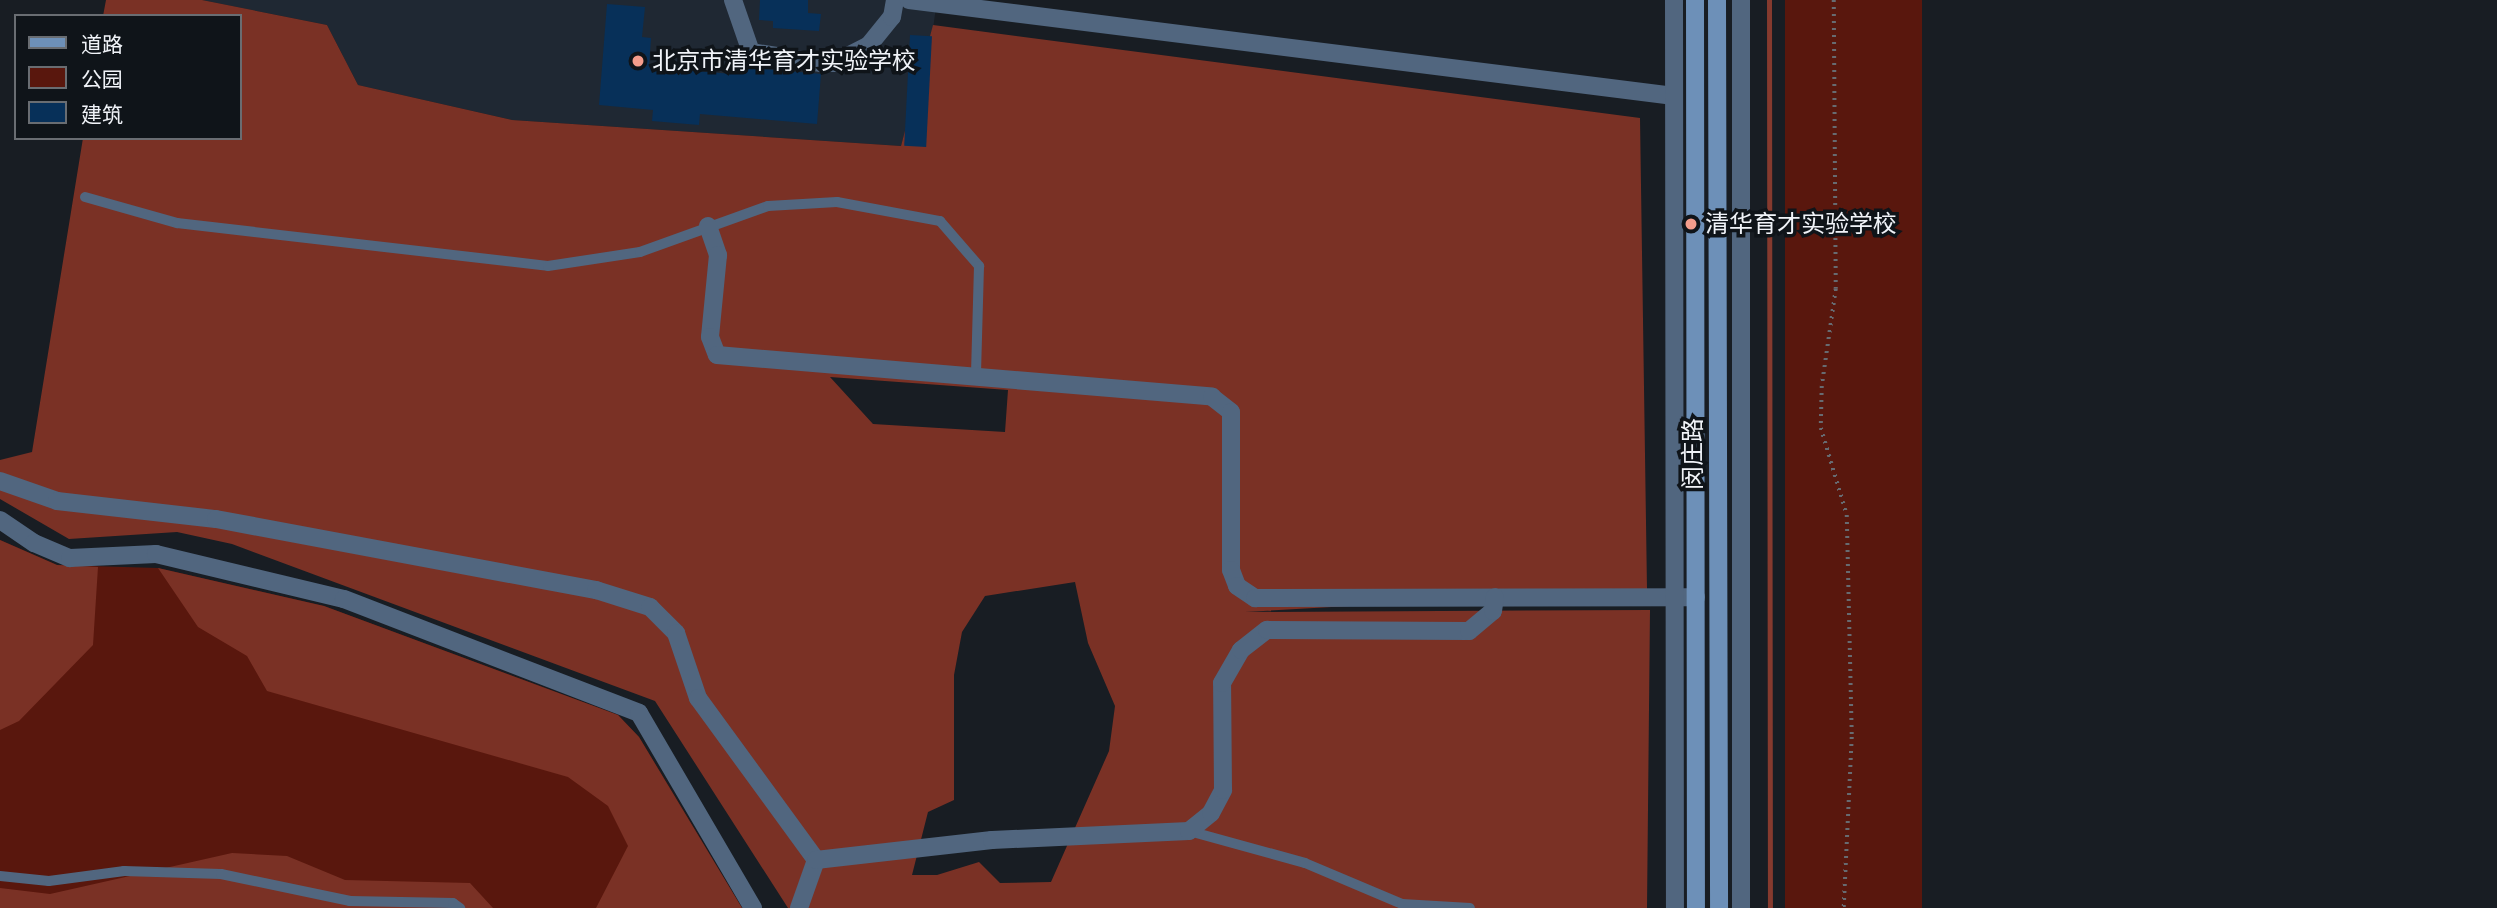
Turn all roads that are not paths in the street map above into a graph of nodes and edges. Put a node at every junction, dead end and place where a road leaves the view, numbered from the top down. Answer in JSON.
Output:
{"nodes":[{"id":1,"x":733,"y":0,"type":"edge"},
{"id":2,"x":895,"y":0,"type":"edge"},
{"id":3,"x":909,"y":0,"type":"edge"},
{"id":4,"x":1674,"y":0,"type":"edge"},
{"id":5,"x":1695,"y":0,"type":"edge"},
{"id":6,"x":1717,"y":0,"type":"edge"},
{"id":7,"x":1741,"y":0,"type":"edge"},
{"id":8,"x":1674,"y":96,"type":"junction"},
{"id":9,"x":85,"y":197,"type":"dead end"},
{"id":10,"x":708,"y":226,"type":"junction"},
{"id":11,"x":976,"y":376,"type":"junction"},
{"id":12,"x":0,"y":481,"type":"edge"},
{"id":13,"x":0,"y":520,"type":"edge"},
{"id":14,"x":1494,"y":597,"type":"junction"},
{"id":15,"x":1675,"y":597,"type":"junction"},
{"id":16,"x":1696,"y":597,"type":"junction"},
{"id":17,"x":1189,"y":831,"type":"junction"},
{"id":18,"x":816,"y":860,"type":"junction"},
{"id":19,"x":0,"y":876,"type":"edge"},
{"id":20,"x":460,"y":908,"type":"edge"},
{"id":21,"x":753,"y":908,"type":"edge"},
{"id":22,"x":799,"y":908,"type":"edge"},
{"id":23,"x":1470,"y":908,"type":"edge"},
{"id":24,"x":1675,"y":908,"type":"edge"},
{"id":25,"x":1696,"y":908,"type":"edge"},
{"id":26,"x":1719,"y":908,"type":"edge"},
{"id":27,"x":1741,"y":908,"type":"edge"}],
"edges":[{"from":1,"to":2,"type":"street"},
{"from":3,"to":8,"type":"street"},
{"from":4,"to":8,"type":"street","name":"闵庄路"},
{"from":5,"to":16,"type":"main road","name":"闵庄路"},
{"from":6,"to":26,"type":"main road","name":"闵庄路"},
{"from":7,"to":27,"type":"street","name":"闵庄路"},
{"from":8,"to":15,"type":"street","name":"闵庄路"},
{"from":9,"to":10,"type":"lane"},
{"from":10,"to":11,"type":"street"},
{"from":10,"to":11,"type":"lane"},
{"from":11,"to":14,"type":"street"},
{"from":12,"to":18,"type":"street"},
{"from":13,"to":21,"type":"street"},
{"from":14,"to":15,"type":"street"},
{"from":14,"to":17,"type":"street"},
{"from":15,"to":16,"type":"street"},
{"from":15,"to":24,"type":"street","name":"闵庄路"},
{"from":16,"to":25,"type":"main road","name":"闵庄路"},
{"from":17,"to":18,"type":"street"},
{"from":17,"to":23,"type":"lane"},
{"from":18,"to":22,"type":"street"},
{"from":19,"to":20,"type":"lane"}]}
